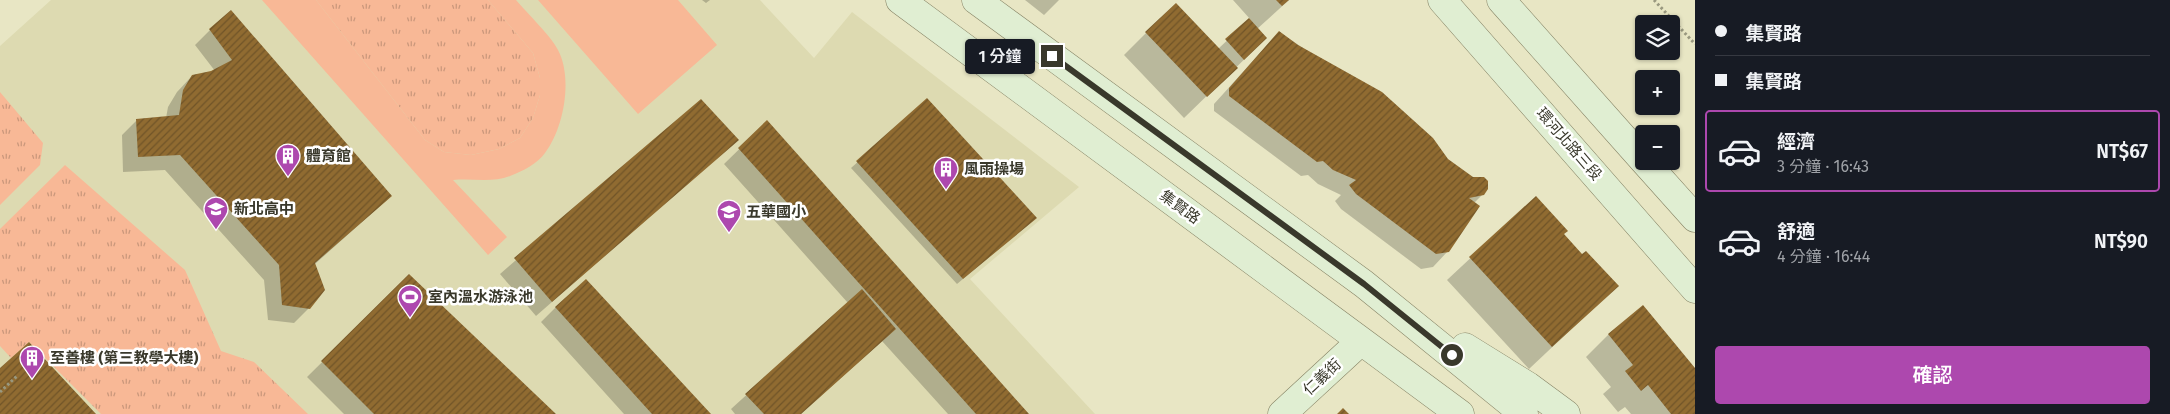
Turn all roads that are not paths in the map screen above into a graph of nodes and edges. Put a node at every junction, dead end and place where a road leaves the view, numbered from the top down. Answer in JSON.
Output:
{"nodes":[{"id":1,"x":900,"y":0,"type":"edge"},
{"id":2,"x":976,"y":0,"type":"edge"},
{"id":3,"x":1442,"y":0,"type":"edge"},
{"id":4,"x":1501,"y":0,"type":"edge"},
{"id":5,"x":1635,"y":151,"type":"edge"},
{"id":6,"x":1652,"y":170,"type":"edge"},
{"id":7,"x":1695,"y":218,"type":"edge"},
{"id":8,"x":1364,"y":284,"type":"junction"},
{"id":9,"x":1695,"y":289,"type":"edge"},
{"id":10,"x":1362,"y":341,"type":"junction"},
{"id":11,"x":1282,"y":414,"type":"edge"},
{"id":12,"x":1460,"y":414,"type":"edge"},
{"id":13,"x":1524,"y":414,"type":"edge"},
{"id":14,"x":1566,"y":414,"type":"edge"}],
"edges":[{"from":1,"to":10,"type":"main road","name":"集賢路"},
{"from":2,"to":8,"type":"main road"},
{"from":3,"to":9,"type":"main road","name":"環河北路三段"},
{"from":4,"to":5,"type":"main road"},
{"from":6,"to":7,"type":"main road"},
{"from":8,"to":13,"type":"main road"},
{"from":8,"to":14,"type":"main road"},
{"from":10,"to":11,"type":"main road","name":"仁義街"},
{"from":10,"to":12,"type":"main road","name":"集賢路"}]}
